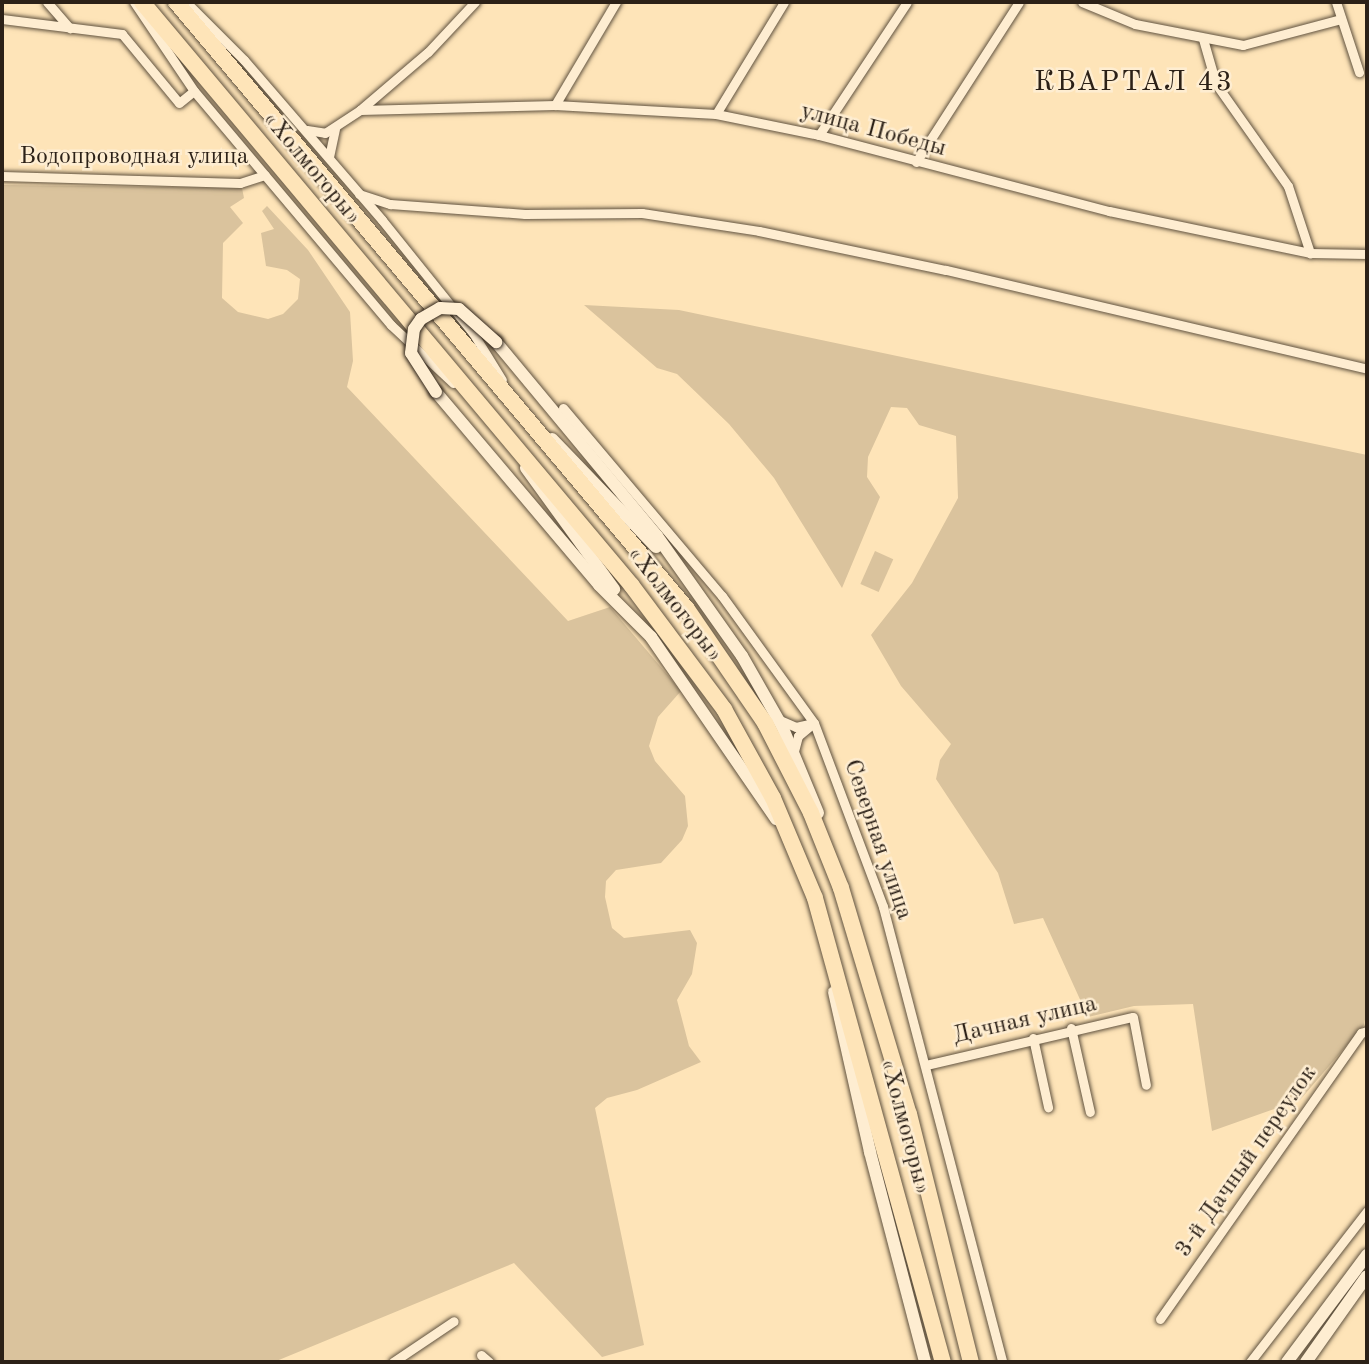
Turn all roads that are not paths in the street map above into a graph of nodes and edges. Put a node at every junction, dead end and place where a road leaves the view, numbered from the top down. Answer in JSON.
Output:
{"nodes":[{"id":1,"x":47,"y":2,"type":"edge"},
{"id":2,"x":134,"y":2,"type":"edge"},
{"id":3,"x":142,"y":2,"type":"edge"},
{"id":4,"x":176,"y":2,"type":"edge"},
{"id":5,"x":186,"y":2,"type":"edge"},
{"id":6,"x":475,"y":2,"type":"edge"},
{"id":7,"x":616,"y":2,"type":"edge"},
{"id":8,"x":784,"y":2,"type":"edge"},
{"id":9,"x":907,"y":2,"type":"edge"},
{"id":10,"x":1019,"y":2,"type":"edge"},
{"id":11,"x":1082,"y":2,"type":"edge"},
{"id":12,"x":1336,"y":2,"type":"edge"},
{"id":13,"x":2,"y":19,"type":"edge"},
{"id":14,"x":1341,"y":19,"type":"junction"},
{"id":15,"x":70,"y":28,"type":"junction"},
{"id":16,"x":1203,"y":39,"type":"junction"},
{"id":17,"x":1359,"y":72,"type":"dead end"},
{"id":18,"x":194,"y":91,"type":"junction"},
{"id":19,"x":555,"y":105,"type":"junction"},
{"id":20,"x":360,"y":110,"type":"junction"},
{"id":21,"x":716,"y":114,"type":"junction"},
{"id":22,"x":300,"y":124,"type":"junction"},
{"id":23,"x":335,"y":129,"type":"junction"},
{"id":24,"x":819,"y":135,"type":"junction"},
{"id":25,"x":330,"y":160,"type":"junction"},
{"id":26,"x":916,"y":162,"type":"junction"},
{"id":27,"x":265,"y":175,"type":"junction"},
{"id":28,"x":2,"y":176,"type":"edge"},
{"id":29,"x":359,"y":194,"type":"junction"},
{"id":30,"x":390,"y":204,"type":"junction"},
{"id":31,"x":382,"y":220,"type":"junction"},
{"id":32,"x":1310,"y":253,"type":"junction"},
{"id":33,"x":1367,"y":254,"type":"edge"},
{"id":34,"x":1367,"y":369,"type":"edge"},
{"id":35,"x":563,"y":408,"type":"dead end"},
{"id":36,"x":523,"y":411,"type":"junction"},
{"id":37,"x":493,"y":421,"type":"junction"},
{"id":38,"x":505,"y":435,"type":"junction"},
{"id":39,"x":695,"y":592,"type":"junction"},
{"id":40,"x":651,"y":637,"type":"junction"},
{"id":41,"x":777,"y":717,"type":"junction"},
{"id":42,"x":814,"y":723,"type":"junction"},
{"id":43,"x":794,"y":751,"type":"junction"},
{"id":44,"x":796,"y":849,"type":"junction"},
{"id":45,"x":832,"y":863,"type":"junction"},
{"id":46,"x":825,"y":930,"type":"junction"},
{"id":47,"x":1070,"y":1028,"type":"junction"},
{"id":48,"x":1367,"y":1031,"type":"edge"},
{"id":49,"x":1033,"y":1038,"type":"junction"},
{"id":50,"x":926,"y":1065,"type":"junction"},
{"id":51,"x":1146,"y":1085,"type":"dead end"},
{"id":52,"x":1048,"y":1107,"type":"dead end"},
{"id":53,"x":1090,"y":1112,"type":"dead end"},
{"id":54,"x":1367,"y":1211,"type":"edge"},
{"id":55,"x":1367,"y":1255,"type":"edge"},
{"id":56,"x":1367,"y":1276,"type":"edge"},
{"id":57,"x":1160,"y":1319,"type":"dead end"},
{"id":58,"x":454,"y":1321,"type":"dead end"},
{"id":59,"x":481,"y":1355,"type":"dead end"},
{"id":60,"x":971,"y":1360,"type":"edge"},
{"id":61,"x":393,"y":1362,"type":"edge"},
{"id":62,"x":489,"y":1362,"type":"edge"},
{"id":63,"x":925,"y":1362,"type":"edge"},
{"id":64,"x":943,"y":1362,"type":"edge"},
{"id":65,"x":1002,"y":1362,"type":"edge"},
{"id":66,"x":1250,"y":1362,"type":"edge"},
{"id":67,"x":1287,"y":1362,"type":"edge"},
{"id":68,"x":1306,"y":1362,"type":"edge"}],
"edges":[{"from":1,"to":15,"type":"street"},
{"from":2,"to":18,"type":"street"},
{"from":3,"to":37,"type":"highway","name":"«Холмогоры»"},
{"from":4,"to":36,"type":"highway","name":"«Холмогоры»"},
{"from":5,"to":22,"type":"street"},
{"from":6,"to":20,"type":"street"},
{"from":7,"to":19,"type":"street"},
{"from":8,"to":21,"type":"street"},
{"from":9,"to":24,"type":"street"},
{"from":10,"to":26,"type":"street"},
{"from":11,"to":16,"type":"street"},
{"from":12,"to":14,"type":"street"},
{"from":13,"to":15,"type":"street"},
{"from":14,"to":16,"type":"street"},
{"from":14,"to":17,"type":"street"},
{"from":15,"to":18,"type":"street"},
{"from":16,"to":32,"type":"street"},
{"from":18,"to":27,"type":"street"},
{"from":19,"to":20,"type":"street","name":"улица Победы"},
{"from":19,"to":21,"type":"street","name":"улица Победы"},
{"from":20,"to":23,"type":"street"},
{"from":21,"to":24,"type":"street","name":"улица Победы"},
{"from":22,"to":23,"type":"street"},
{"from":22,"to":25,"type":"street"},
{"from":23,"to":25,"type":"street"},
{"from":24,"to":26,"type":"street","name":"улица Победы"},
{"from":25,"to":29,"type":"street"},
{"from":26,"to":32,"type":"street","name":"улица Победы"},
{"from":27,"to":28,"type":"street","name":"Водопроводная улица"},
{"from":27,"to":37,"type":"street"},
{"from":29,"to":30,"type":"street"},
{"from":29,"to":31,"type":"street"},
{"from":30,"to":31,"type":"street"},
{"from":30,"to":34,"type":"street"},
{"from":31,"to":36,"type":"street"},
{"from":32,"to":33,"type":"street","name":"улица Победы"},
{"from":35,"to":42,"type":"street","name":"Северная улица"},
{"from":36,"to":39,"type":"main road"},
{"from":36,"to":45,"type":"highway","name":"«Холмогоры»"},
{"from":37,"to":38,"type":"highway","name":"«Холмогоры»"},
{"from":38,"to":40,"type":"main road"},
{"from":38,"to":44,"type":"highway","name":"«Холмогоры»"},
{"from":39,"to":40,"type":"main road","bridge":true},
{"from":39,"to":41,"type":"main road"},
{"from":40,"to":44,"type":"main road"},
{"from":41,"to":42,"type":"street"},
{"from":41,"to":43,"type":"main road"},
{"from":42,"to":43,"type":"street"},
{"from":42,"to":50,"type":"street","name":"Северная улица"},
{"from":43,"to":45,"type":"main road"},
{"from":44,"to":46,"type":"highway","name":"«Холмогоры»"},
{"from":45,"to":60,"type":"highway","name":"«Холмогоры»"},
{"from":46,"to":63,"type":"main road"},
{"from":46,"to":64,"type":"highway","name":"«Холмогоры»"},
{"from":47,"to":49,"type":"street","name":"Дачная улица"},
{"from":47,"to":51,"type":"street","name":"Дачная улица"},
{"from":47,"to":53,"type":"street"},
{"from":48,"to":57,"type":"street","name":"3-й Дачный переулок"},
{"from":49,"to":50,"type":"street","name":"Дачная улица"},
{"from":49,"to":52,"type":"street"},
{"from":50,"to":65,"type":"street","name":"Северная улица"},
{"from":54,"to":66,"type":"street"},
{"from":55,"to":67,"type":"main road"},
{"from":56,"to":68,"type":"main road"},
{"from":58,"to":61,"type":"street"},
{"from":59,"to":62,"type":"street"}]}
